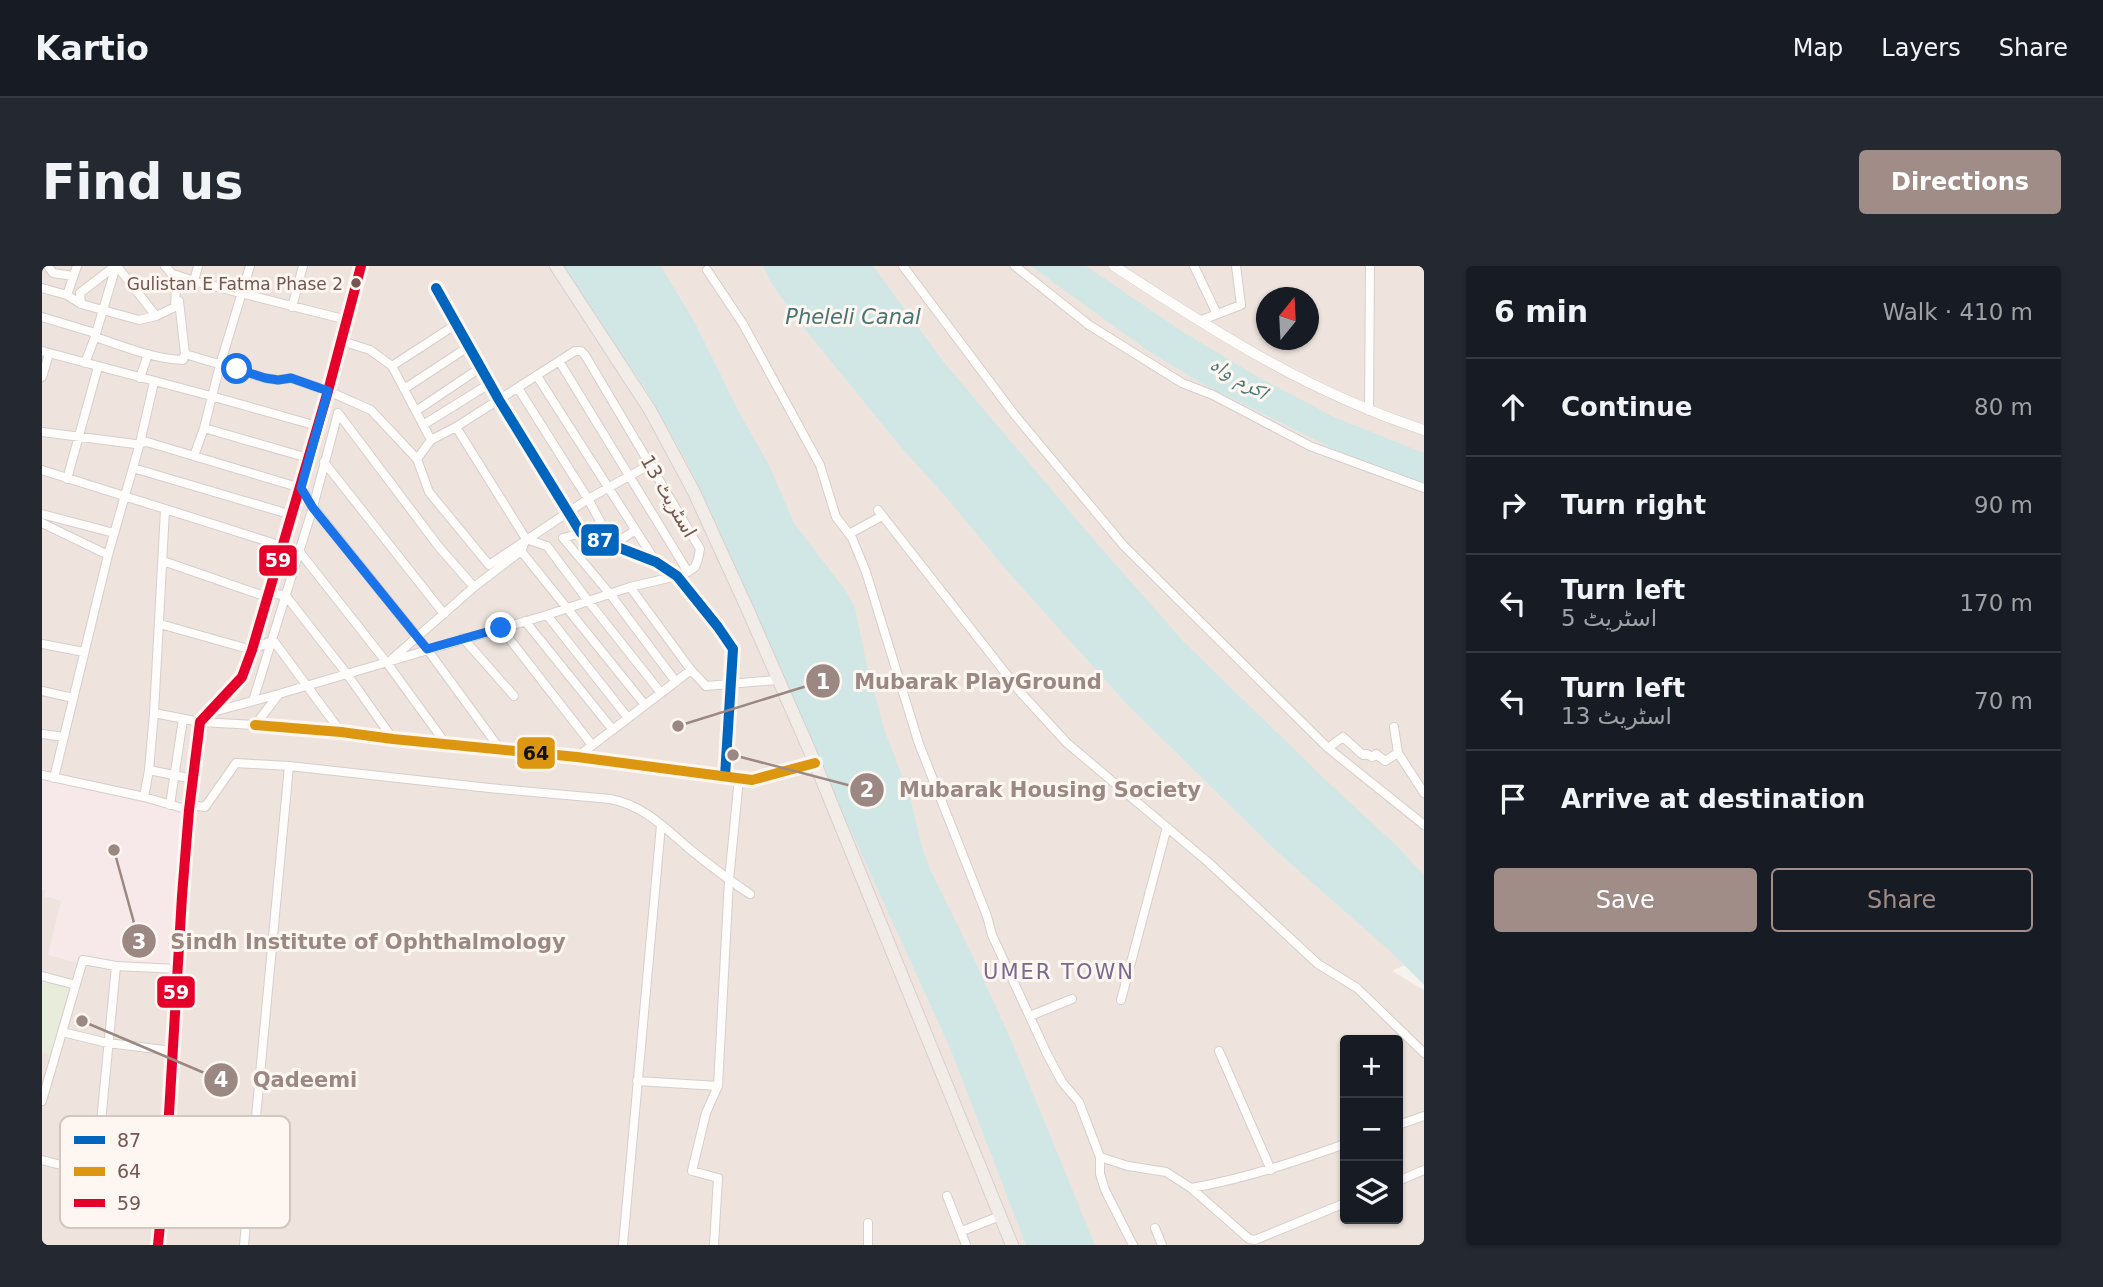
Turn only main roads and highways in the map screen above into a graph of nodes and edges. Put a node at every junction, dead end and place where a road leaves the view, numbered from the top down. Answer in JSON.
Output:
{"nodes":[{"id":1,"x":556,"y":266,"type":"edge"},
{"id":2,"x":1012,"y":1245,"type":"edge"}],
"edges":[{"from":1,"to":2,"type":"main road"}]}
